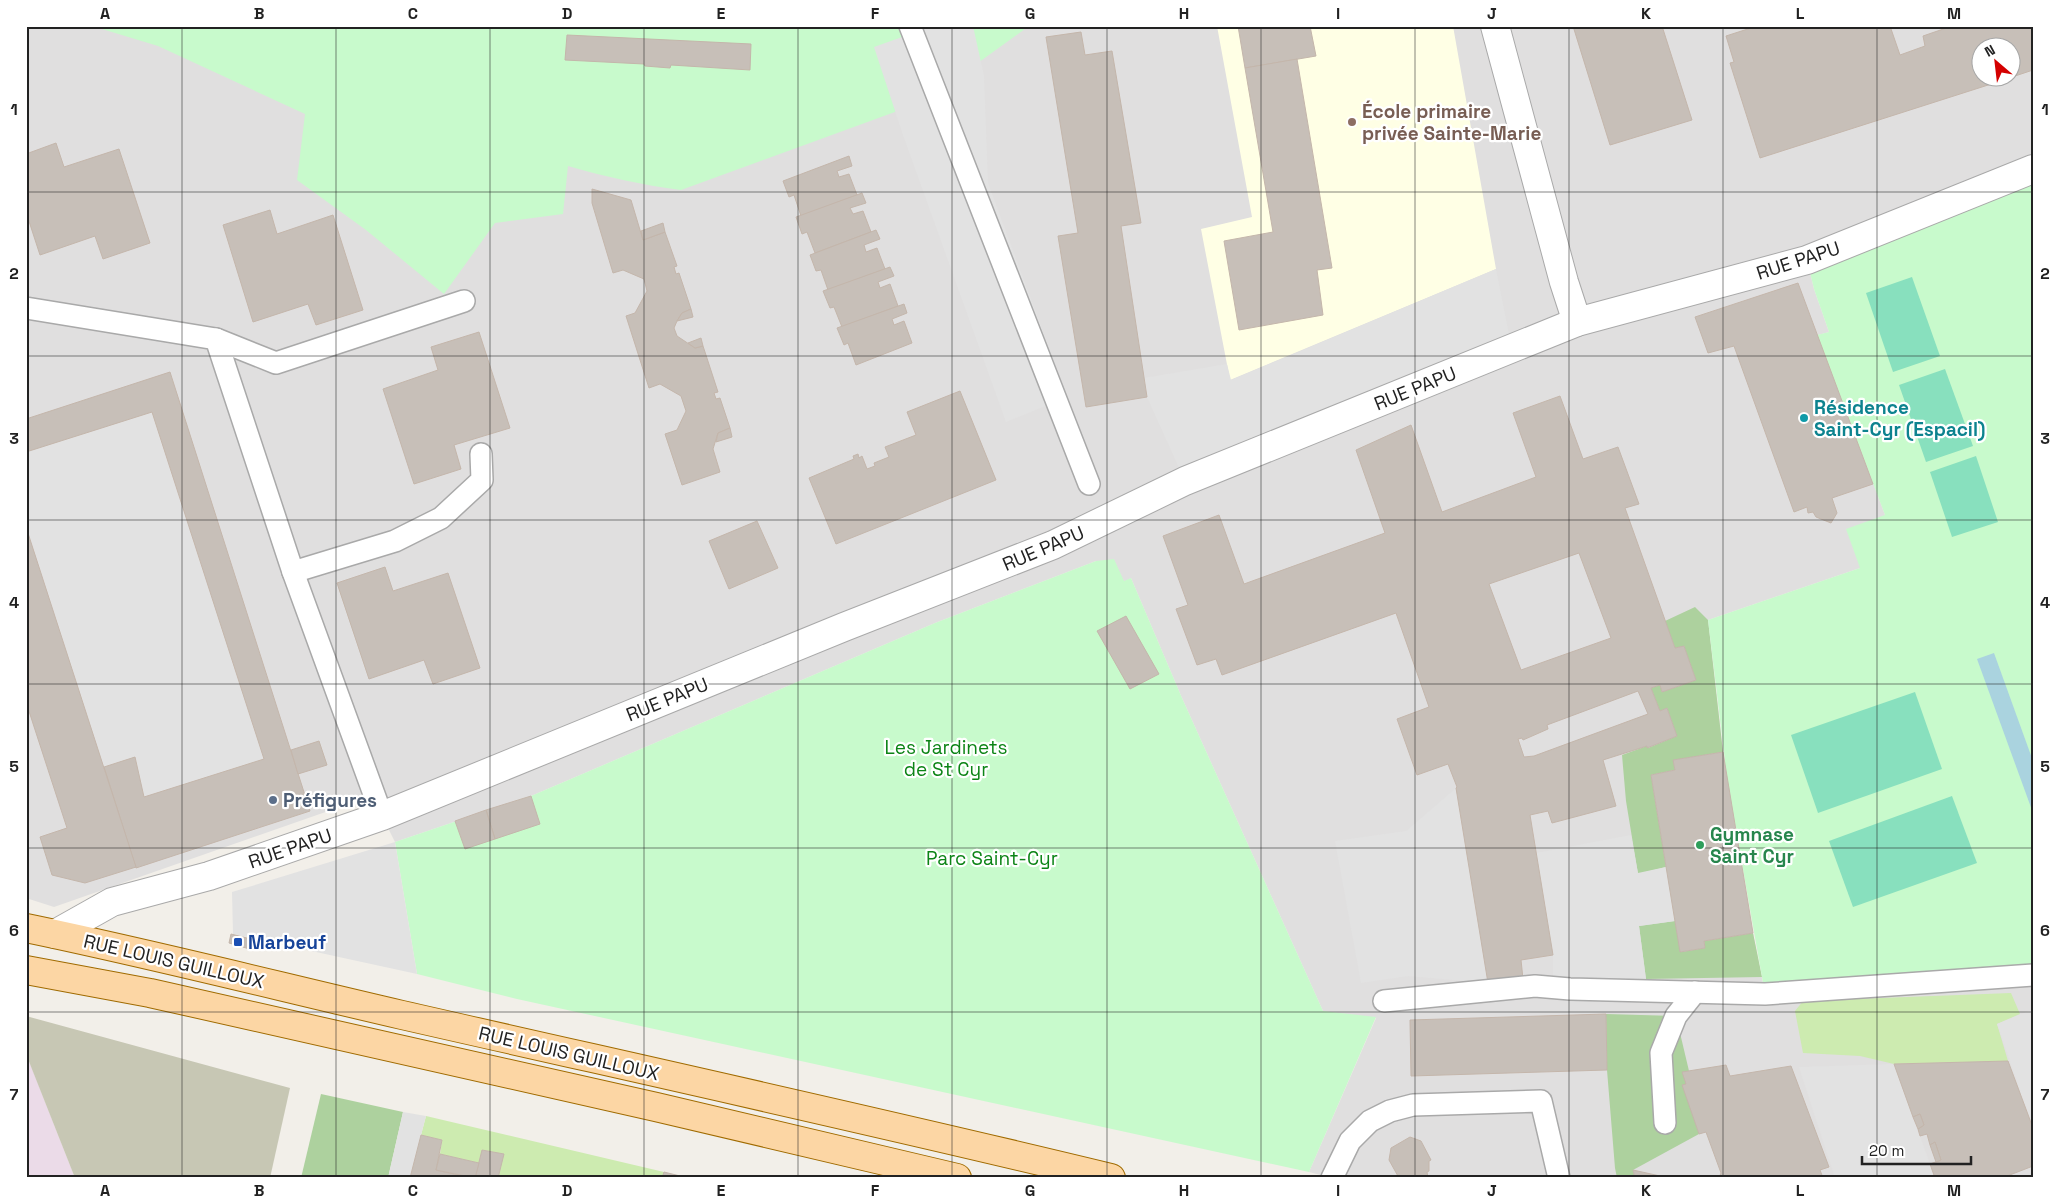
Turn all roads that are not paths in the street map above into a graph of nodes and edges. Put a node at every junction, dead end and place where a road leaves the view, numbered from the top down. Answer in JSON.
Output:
{"nodes":[{"id":1,"x":910,"y":26,"type":"edge"},
{"id":2,"x":1496,"y":26,"type":"edge"},
{"id":3,"x":2033,"y":169,"type":"edge"},
{"id":4,"x":464,"y":301,"type":"dead end"},
{"id":5,"x":26,"y":308,"type":"edge"},
{"id":6,"x":1577,"y":322,"type":"junction"},
{"id":7,"x":216,"y":339,"type":"junction"},
{"id":8,"x":481,"y":454,"type":"dead end"},
{"id":9,"x":1090,"y":484,"type":"dead end"},
{"id":10,"x":293,"y":572,"type":"junction"},
{"id":11,"x":382,"y":816,"type":"junction"},
{"id":12,"x":26,"y":928,"type":"edge"},
{"id":13,"x":55,"y":934,"type":"junction"},
{"id":14,"x":26,"y":970,"type":"edge"},
{"id":15,"x":2033,"y":975,"type":"edge"},
{"id":16,"x":1695,"y":992,"type":"junction"},
{"id":17,"x":1384,"y":1001,"type":"dead end"},
{"id":18,"x":1665,"y":1124,"type":"dead end"},
{"id":19,"x":957,"y":1178,"type":"edge"},
{"id":20,"x":1111,"y":1178,"type":"edge"},
{"id":21,"x":1332,"y":1178,"type":"edge"},
{"id":22,"x":1559,"y":1178,"type":"edge"}],
"edges":[{"from":1,"to":9,"type":"lane"},
{"from":2,"to":6,"type":"street"},
{"from":3,"to":6,"type":"street","name":"RUE PAPU"},
{"from":4,"to":7,"type":"lane"},
{"from":5,"to":7,"type":"lane"},
{"from":6,"to":11,"type":"street","name":"RUE PAPU"},
{"from":7,"to":10,"type":"lane"},
{"from":8,"to":10,"type":"lane"},
{"from":10,"to":11,"type":"lane"},
{"from":11,"to":13,"type":"street","name":"RUE PAPU"},
{"from":12,"to":13,"type":"main road","name":"RUE LOUIS GUILLOUX"},
{"from":13,"to":20,"type":"main road","name":"RUE LOUIS GUILLOUX"},
{"from":14,"to":19,"type":"main road","name":"RUE LOUIS GUILLOUX"},
{"from":15,"to":16,"type":"lane"},
{"from":16,"to":17,"type":"lane"},
{"from":16,"to":18,"type":"lane"},
{"from":21,"to":22,"type":"lane"}]}
